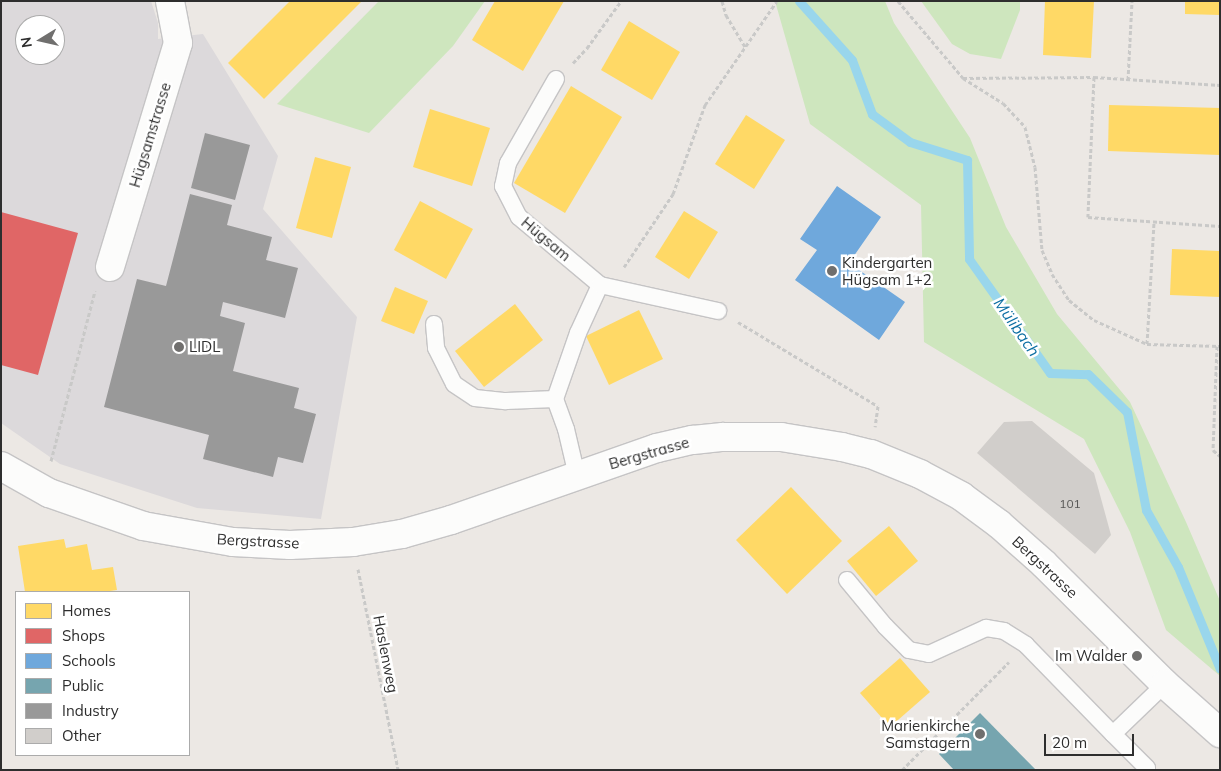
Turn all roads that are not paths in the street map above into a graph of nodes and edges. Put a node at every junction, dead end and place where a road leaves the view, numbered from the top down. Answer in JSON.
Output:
{"nodes":[{"id":1,"x":170,"y":1,"type":"edge"},
{"id":2,"x":556,"y":79,"type":"road end"},
{"id":3,"x":110,"y":267,"type":"road end"},
{"id":4,"x":600,"y":285,"type":"junction"},
{"id":5,"x":718,"y":311,"type":"road end"},
{"id":6,"x":434,"y":324,"type":"dead end"},
{"id":7,"x":555,"y":399,"type":"junction"},
{"id":8,"x":1,"y":466,"type":"edge"},
{"id":9,"x":578,"y":476,"type":"junction"},
{"id":10,"x":847,"y":580,"type":"dead end"},
{"id":11,"x":1165,"y":684,"type":"junction"},
{"id":12,"x":1220,"y":733,"type":"edge"},
{"id":13,"x":1113,"y":734,"type":"junction"},
{"id":14,"x":1146,"y":770,"type":"edge"}],
"edges":[{"from":1,"to":3,"type":"main road","name":"Hügsamstrasse"},
{"from":2,"to":4,"type":"lane","name":"Hügsam"},
{"from":4,"to":5,"type":"lane","name":"Hügsam"},
{"from":4,"to":7,"type":"lane"},
{"from":6,"to":7,"type":"lane"},
{"from":7,"to":9,"type":"lane"},
{"from":8,"to":9,"type":"main road","name":"Bergstrasse"},
{"from":9,"to":11,"type":"main road","name":"Bergstrasse"},
{"from":10,"to":13,"type":"lane"},
{"from":11,"to":12,"type":"main road","name":"Bergstrasse"},
{"from":11,"to":13,"type":"lane"},
{"from":13,"to":14,"type":"lane"}]}
